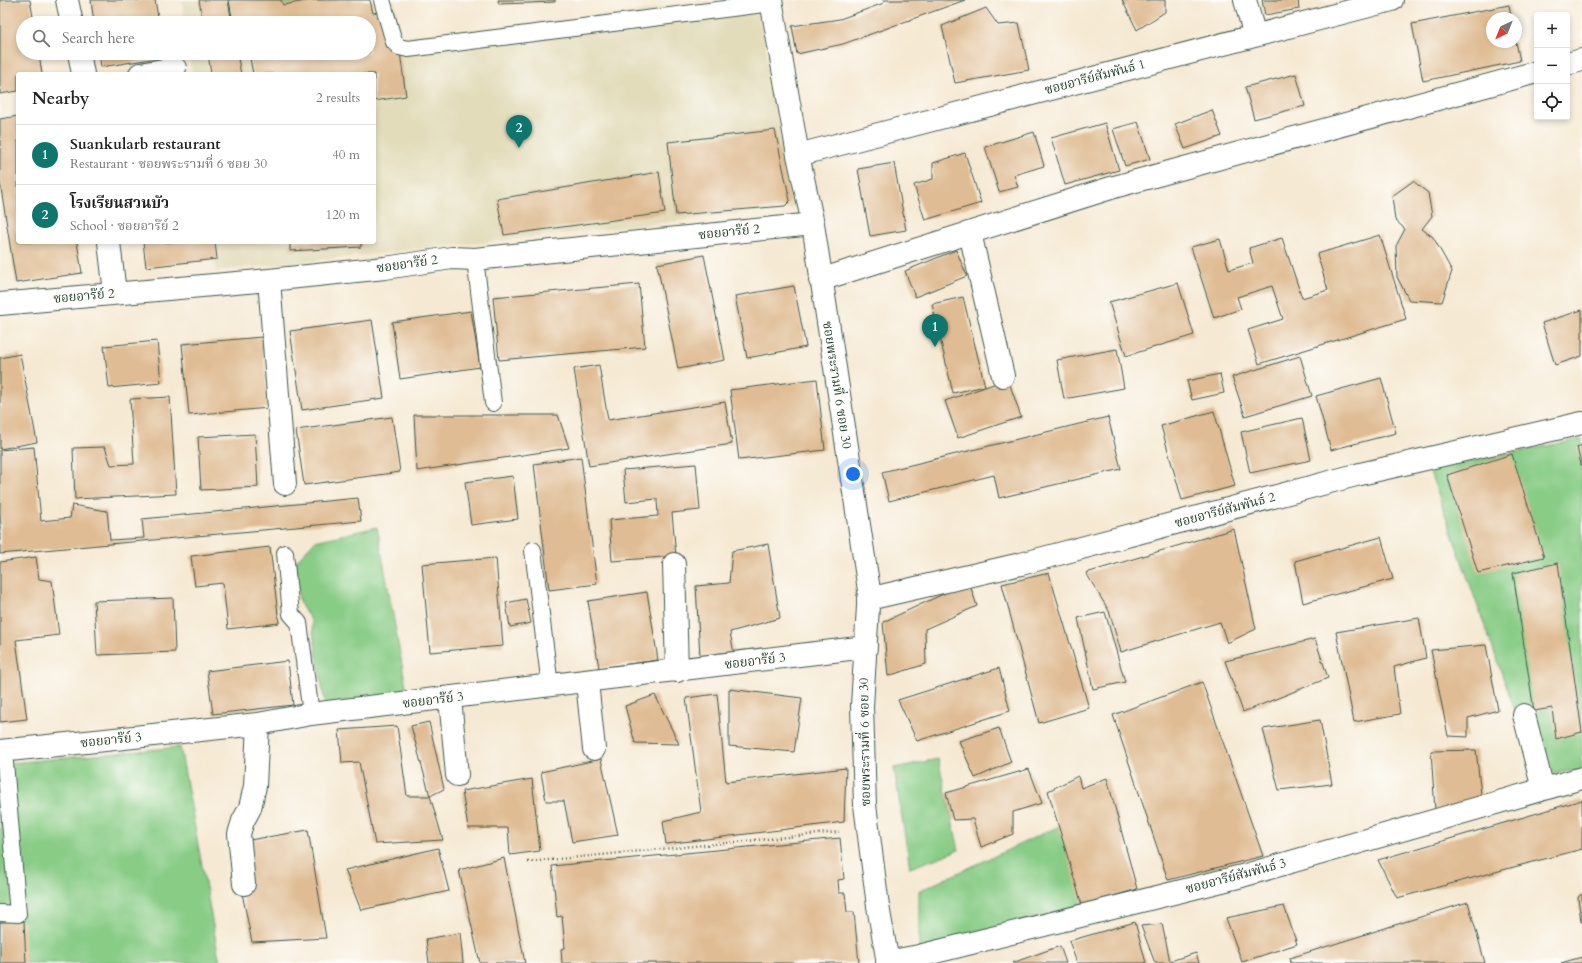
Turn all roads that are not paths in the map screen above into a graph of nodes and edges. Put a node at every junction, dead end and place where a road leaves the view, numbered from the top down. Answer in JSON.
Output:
{"nodes":[{"id":1,"x":67,"y":0,"type":"edge"},
{"id":2,"x":382,"y":0,"type":"edge"},
{"id":3,"x":1245,"y":0,"type":"edge"},
{"id":4,"x":1392,"y":0,"type":"edge"},
{"id":5,"x":771,"y":2,"type":"edge"},
{"id":6,"x":70,"y":16,"type":"edge"},
{"id":7,"x":1255,"y":36,"type":"junction"},
{"id":8,"x":80,"y":60,"type":"edge"},
{"id":9,"x":1582,"y":60,"type":"edge"},
{"id":10,"x":1570,"y":63,"type":"edge"},
{"id":11,"x":175,"y":68,"type":"dead end"},
{"id":12,"x":83,"y":72,"type":"edge"},
{"id":13,"x":152,"y":72,"type":"edge"},
{"id":14,"x":1534,"y":73,"type":"edge"},
{"id":15,"x":798,"y":155,"type":"junction"},
{"id":16,"x":813,"y":224,"type":"junction"},
{"id":17,"x":970,"y":233,"type":"junction"},
{"id":18,"x":109,"y":244,"type":"edge"},
{"id":19,"x":475,"y":259,"type":"junction"},
{"id":20,"x":269,"y":280,"type":"junction"},
{"id":21,"x":820,"y":280,"type":"junction"},
{"id":22,"x":115,"y":293,"type":"junction"},
{"id":23,"x":0,"y":304,"type":"edge"},
{"id":24,"x":1004,"y":376,"type":"dead end"},
{"id":25,"x":493,"y":403,"type":"dead end"},
{"id":26,"x":1582,"y":424,"type":"edge"},
{"id":27,"x":285,"y":484,"type":"dead end"},
{"id":28,"x":533,"y":550,"type":"dead end"},
{"id":29,"x":285,"y":553,"type":"dead end"},
{"id":30,"x":674,"y":564,"type":"dead end"},
{"id":31,"x":868,"y":599,"type":"junction"},
{"id":32,"x":866,"y":647,"type":"junction"},
{"id":33,"x":677,"y":671,"type":"junction"},
{"id":34,"x":588,"y":682,"type":"junction"},
{"id":35,"x":550,"y":686,"type":"junction"},
{"id":36,"x":450,"y":698,"type":"junction"},
{"id":37,"x":311,"y":714,"type":"junction"},
{"id":38,"x":1524,"y":715,"type":"dead end"},
{"id":39,"x":258,"y":724,"type":"junction"},
{"id":40,"x":594,"y":749,"type":"dead end"},
{"id":41,"x":2,"y":751,"type":"edge"},
{"id":42,"x":456,"y":775,"type":"dead end"},
{"id":43,"x":1582,"y":778,"type":"edge"},
{"id":44,"x":1543,"y":789,"type":"junction"},
{"id":45,"x":244,"y":884,"type":"dead end"},
{"id":46,"x":0,"y":913,"type":"edge"},
{"id":47,"x":888,"y":963,"type":"edge"}],
"edges":[{"from":1,"to":6,"type":"street"},
{"from":2,"to":5,"type":"lane"},
{"from":3,"to":7,"type":"street"},
{"from":4,"to":7,"type":"street","name":"ซอยอารีย์สัมพันธ์ 1"},
{"from":5,"to":15,"type":"street","name":"ซอยพระรามที่ 6 ซอย 30"},
{"from":7,"to":15,"type":"street","name":"ซอยอารีย์สัมพันธ์ 1"},
{"from":8,"to":12,"type":"street"},
{"from":9,"to":10,"type":"street"},
{"from":11,"to":13,"type":"street"},
{"from":14,"to":17,"type":"street"},
{"from":15,"to":16,"type":"street","name":"ซอยพระรามที่ 6 ซอย 30"},
{"from":16,"to":19,"type":"street","name":"ซอยอาร๊ย์ 2"},
{"from":16,"to":21,"type":"street","name":"ซอยพระรามที่ 6 ซอย 30"},
{"from":17,"to":21,"type":"street"},
{"from":17,"to":24,"type":"street"},
{"from":18,"to":22,"type":"street"},
{"from":19,"to":20,"type":"street","name":"ซอยอาร๊ย์ 2"},
{"from":19,"to":25,"type":"lane"},
{"from":20,"to":22,"type":"street","name":"ซอยอาร๊ย์ 2"},
{"from":20,"to":27,"type":"street"},
{"from":21,"to":31,"type":"street","name":"ซอยพระรามที่ 6 ซอย 30"},
{"from":22,"to":23,"type":"street","name":"ซอยอาร๊ย์ 2"},
{"from":26,"to":31,"type":"street","name":"ซอยอารีย์สัมพันธ์ 2"},
{"from":28,"to":35,"type":"lane"},
{"from":29,"to":37,"type":"lane"},
{"from":30,"to":33,"type":"street"},
{"from":31,"to":32,"type":"street","name":"ซอยพระรามที่ 6 ซอย 30"},
{"from":32,"to":33,"type":"street","name":"ซอยอาร๊ย์ 3"},
{"from":32,"to":47,"type":"street","name":"ซอยพระรามที่ 6 ซอย 30"},
{"from":33,"to":34,"type":"street","name":"ซอยอาร๊ย์ 3"},
{"from":34,"to":35,"type":"street","name":"ซอยอาร๊ย์ 3"},
{"from":34,"to":40,"type":"street"},
{"from":35,"to":36,"type":"street","name":"ซอยอาร๊ย์ 3"},
{"from":36,"to":37,"type":"street","name":"ซอยอาร๊ย์ 3"},
{"from":36,"to":42,"type":"street"},
{"from":37,"to":39,"type":"street","name":"ซอยอาร๊ย์ 3"},
{"from":38,"to":44,"type":"street"},
{"from":39,"to":41,"type":"street","name":"ซอยอาร๊ย์ 3"},
{"from":39,"to":45,"type":"street"},
{"from":41,"to":46,"type":"lane"},
{"from":43,"to":44,"type":"street","name":"ซอยอารีย์สัมพันธ์ 3"},
{"from":44,"to":47,"type":"street","name":"ซอยอารีย์สัมพันธ์ 3"}]}
